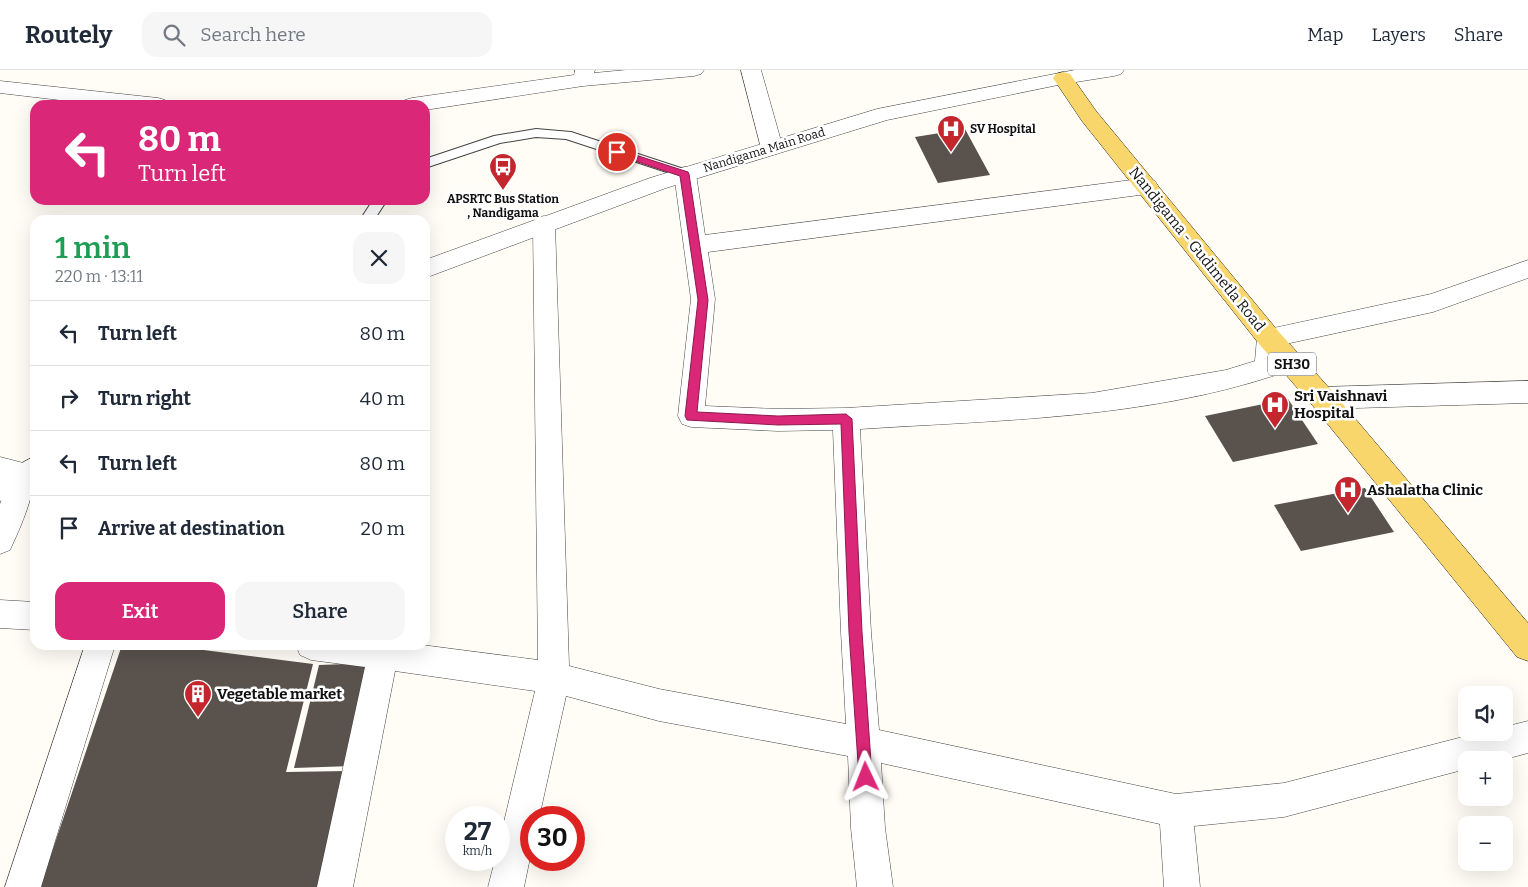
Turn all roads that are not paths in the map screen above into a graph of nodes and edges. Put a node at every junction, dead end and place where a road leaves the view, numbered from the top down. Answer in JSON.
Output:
{"nodes":[{"id":1,"x":694,"y":70,"type":"edge"},
{"id":2,"x":751,"y":70,"type":"edge"},
{"id":3,"x":1114,"y":70,"type":"edge"},
{"id":4,"x":584,"y":75,"type":"edge"},
{"id":5,"x":1063,"y":78,"type":"junction"},
{"id":6,"x":0,"y":87,"type":"edge"},
{"id":7,"x":114,"y":100,"type":"edge"},
{"id":8,"x":430,"y":102,"type":"edge"},
{"id":9,"x":772,"y":148,"type":"junction"},
{"id":10,"x":430,"y":162,"type":"edge"},
{"id":11,"x":685,"y":174,"type":"junction"},
{"id":12,"x":1147,"y":186,"type":"junction"},
{"id":13,"x":544,"y":224,"type":"junction"},
{"id":14,"x":695,"y":245,"type":"junction"},
{"id":15,"x":430,"y":267,"type":"edge"},
{"id":16,"x":1528,"y":269,"type":"edge"},
{"id":17,"x":1269,"y":338,"type":"junction"},
{"id":18,"x":1528,"y":392,"type":"edge"},
{"id":19,"x":1322,"y":398,"type":"junction"},
{"id":20,"x":846,"y":419,"type":"junction"},
{"id":21,"x":20,"y":470,"type":"edge"},
{"id":22,"x":0,"y":489,"type":"edge"},
{"id":23,"x":0,"y":541,"type":"edge"},
{"id":24,"x":0,"y":614,"type":"edge"},
{"id":25,"x":30,"y":616,"type":"edge"},
{"id":26,"x":1528,"y":646,"type":"edge"},
{"id":27,"x":98,"y":650,"type":"edge"},
{"id":28,"x":352,"y":650,"type":"edge"},
{"id":29,"x":384,"y":654,"type":"junction"},
{"id":30,"x":554,"y":678,"type":"junction"},
{"id":31,"x":1528,"y":737,"type":"edge"},
{"id":32,"x":864,"y":743,"type":"junction"},
{"id":33,"x":1176,"y":811,"type":"junction"},
{"id":34,"x":23,"y":887,"type":"edge"},
{"id":35,"x":335,"y":887,"type":"edge"},
{"id":36,"x":506,"y":887,"type":"edge"},
{"id":37,"x":875,"y":887,"type":"edge"},
{"id":38,"x":1182,"y":887,"type":"edge"}],
"edges":[{"from":1,"to":4,"type":"street"},
{"from":2,"to":9,"type":"street"},
{"from":3,"to":5,"type":"street","name":"Nandigama Main Road"},
{"from":4,"to":8,"type":"street"},
{"from":5,"to":9,"type":"street","name":"Nandigama Main Road"},
{"from":5,"to":12,"type":"main road","name":"Nandigama - Gudimetla Road","number":"SH30"},
{"from":6,"to":7,"type":"street"},
{"from":9,"to":11,"type":"street","name":"Nandigama Main Road"},
{"from":10,"to":11,"type":"lane"},
{"from":11,"to":13,"type":"street","name":"Nandigama Main Road"},
{"from":11,"to":14,"type":"street"},
{"from":12,"to":14,"type":"street"},
{"from":12,"to":17,"type":"main road","name":"Nandigama - Gudimetla Road","number":"SH30"},
{"from":13,"to":15,"type":"street","name":"Nandigama Main Road"},
{"from":13,"to":30,"type":"street"},
{"from":14,"to":20,"type":"street"},
{"from":16,"to":17,"type":"street"},
{"from":17,"to":19,"type":"main road","name":"Nandigama - Gudimetla Road","number":"SH30"},
{"from":17,"to":20,"type":"street"},
{"from":18,"to":19,"type":"street"},
{"from":19,"to":26,"type":"main road","name":"Nandigama - Gudimetla Road","number":"SH30"},
{"from":20,"to":32,"type":"street"},
{"from":21,"to":22,"type":"street"},
{"from":21,"to":23,"type":"street"},
{"from":24,"to":25,"type":"street"},
{"from":27,"to":34,"type":"street"},
{"from":28,"to":29,"type":"street"},
{"from":29,"to":30,"type":"street"},
{"from":29,"to":35,"type":"street"},
{"from":30,"to":32,"type":"street"},
{"from":30,"to":36,"type":"street"},
{"from":31,"to":33,"type":"street"},
{"from":32,"to":33,"type":"street"},
{"from":32,"to":37,"type":"street"},
{"from":33,"to":38,"type":"street"}]}
